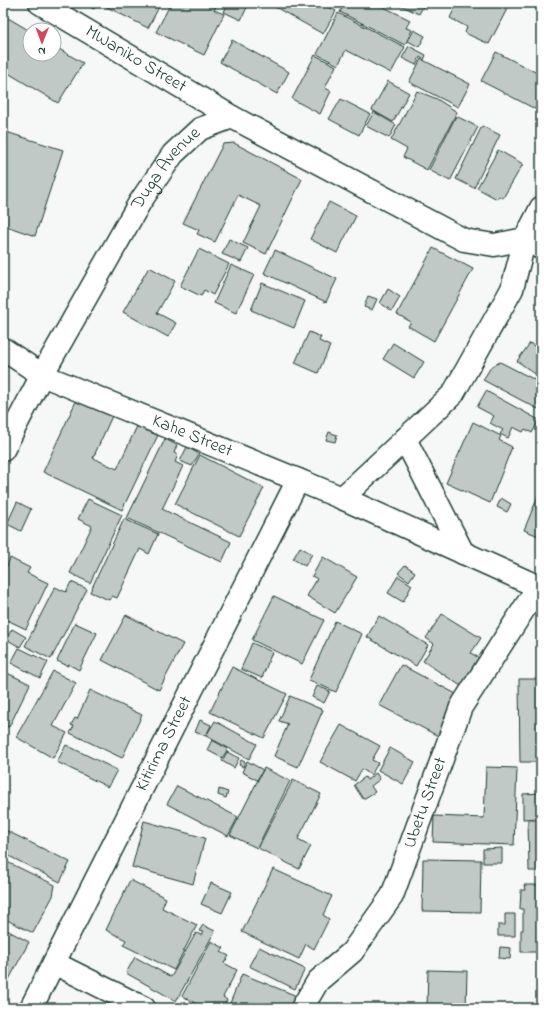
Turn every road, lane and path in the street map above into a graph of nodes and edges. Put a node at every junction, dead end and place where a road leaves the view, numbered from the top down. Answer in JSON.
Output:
{"nodes":[{"id":1,"x":40,"y":3,"type":"edge"},
{"id":2,"x":232,"y":117,"type":"junction"},
{"id":3,"x":541,"y":208,"type":"edge"},
{"id":4,"x":533,"y":244,"type":"edge"},
{"id":5,"x":3,"y":349,"type":"edge"},
{"id":6,"x":42,"y":375,"type":"junction"},
{"id":7,"x":405,"y":439,"type":"junction"},
{"id":8,"x":3,"y":450,"type":"edge"},
{"id":9,"x":298,"y":480,"type":"junction"},
{"id":10,"x":342,"y":498,"type":"junction"},
{"id":11,"x":463,"y":553,"type":"junction"},
{"id":12,"x":540,"y":588,"type":"edge"},
{"id":13,"x":54,"y":963,"type":"junction"},
{"id":14,"x":31,"y":1008,"type":"edge"},
{"id":15,"x":144,"y":1008,"type":"edge"},
{"id":16,"x":302,"y":1008,"type":"edge"}],
"edges":[{"from":1,"to":2,"type":"street","name":"MWaniko Street"},
{"from":2,"to":4,"type":"street"},
{"from":2,"to":6,"type":"street","name":"Duga Avenue"},
{"from":3,"to":4,"type":"street"},
{"from":4,"to":7,"type":"street"},
{"from":5,"to":6,"type":"street","name":"Kahe Street"},
{"from":6,"to":8,"type":"street","name":"Duga Avenue"},
{"from":6,"to":9,"type":"street","name":"Kahe Street"},
{"from":7,"to":10,"type":"street"},
{"from":7,"to":11,"type":"street"},
{"from":9,"to":10,"type":"street","name":"Kahe Street"},
{"from":9,"to":13,"type":"street","name":"Kitirima Street"},
{"from":10,"to":11,"type":"street","name":"Kahe Street"},
{"from":11,"to":12,"type":"street","name":"Kahe Street"},
{"from":12,"to":16,"type":"street","name":"Ubetu Street"},
{"from":13,"to":14,"type":"street","name":"Kitirima Street"},
{"from":13,"to":15,"type":"street"}]}
